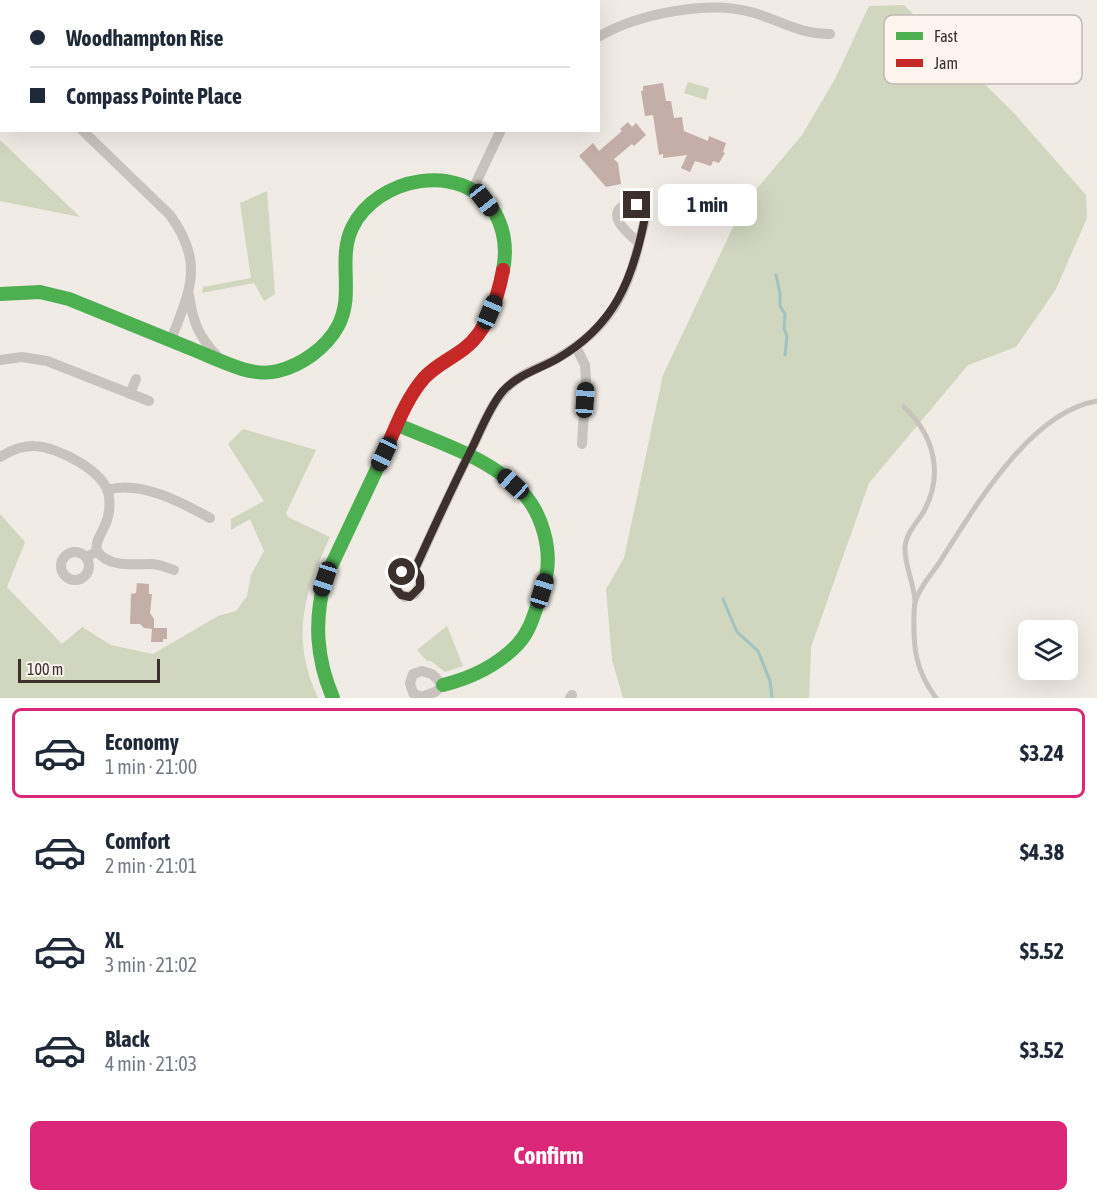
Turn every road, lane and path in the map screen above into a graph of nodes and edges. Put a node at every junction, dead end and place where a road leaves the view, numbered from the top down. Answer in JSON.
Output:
{"nodes":[{"id":1,"x":830,"y":34,"type":"dead end"},
{"id":2,"x":600,"y":36,"type":"edge"},
{"id":3,"x":84,"y":132,"type":"edge"},
{"id":4,"x":500,"y":132,"type":"edge"},
{"id":5,"x":472,"y":191,"type":"junction"},
{"id":6,"x":639,"y":243,"type":"dead end"},
{"id":7,"x":0,"y":294,"type":"edge"},
{"id":8,"x":189,"y":294,"type":"junction"},
{"id":9,"x":171,"y":340,"type":"junction"},
{"id":10,"x":576,"y":348,"type":"junction"},
{"id":11,"x":0,"y":360,"type":"edge"},
{"id":12,"x":221,"y":360,"type":"junction"},
{"id":13,"x":136,"y":379,"type":"dead end"},
{"id":14,"x":130,"y":394,"type":"junction"},
{"id":15,"x":149,"y":401,"type":"dead end"},
{"id":16,"x":1097,"y":401,"type":"edge"},
{"id":17,"x":904,"y":407,"type":"dead end"},
{"id":18,"x":398,"y":424,"type":"junction"},
{"id":19,"x":582,"y":444,"type":"dead end"},
{"id":20,"x":0,"y":457,"type":"edge"},
{"id":21,"x":467,"y":457,"type":"junction"},
{"id":22,"x":107,"y":490,"type":"junction"},
{"id":23,"x":210,"y":518,"type":"dead end"},
{"id":24,"x":97,"y":551,"type":"junction"},
{"id":25,"x":87,"y":557,"type":"dead end"},
{"id":26,"x":415,"y":569,"type":"dead end"},
{"id":27,"x":174,"y":570,"type":"dead end"},
{"id":28,"x":915,"y":603,"type":"junction"},
{"id":29,"x":443,"y":685,"type":"dead end"},
{"id":30,"x":333,"y":698,"type":"edge"},
{"id":31,"x":936,"y":698,"type":"edge"}],
"edges":[{"from":1,"to":2,"type":"street"},
{"from":3,"to":8,"type":"street"},
{"from":4,"to":5,"type":"street"},
{"from":5,"to":12,"type":"street"},
{"from":5,"to":18,"type":"street"},
{"from":6,"to":10,"type":"street"},
{"from":7,"to":9,"type":"street"},
{"from":8,"to":9,"type":"street"},
{"from":8,"to":12,"type":"street"},
{"from":9,"to":12,"type":"street"},
{"from":10,"to":19,"type":"street"},
{"from":10,"to":21,"type":"street"},
{"from":11,"to":14,"type":"street"},
{"from":13,"to":14,"type":"street"},
{"from":14,"to":15,"type":"street"},
{"from":16,"to":28,"type":"lane"},
{"from":17,"to":28,"type":"lane"},
{"from":18,"to":21,"type":"street"},
{"from":18,"to":30,"type":"street"},
{"from":20,"to":22,"type":"street"},
{"from":21,"to":26,"type":"street"},
{"from":21,"to":29,"type":"street"},
{"from":22,"to":23,"type":"street"},
{"from":22,"to":24,"type":"street"},
{"from":24,"to":25,"type":"street"},
{"from":24,"to":27,"type":"street"},
{"from":28,"to":31,"type":"lane"}]}
